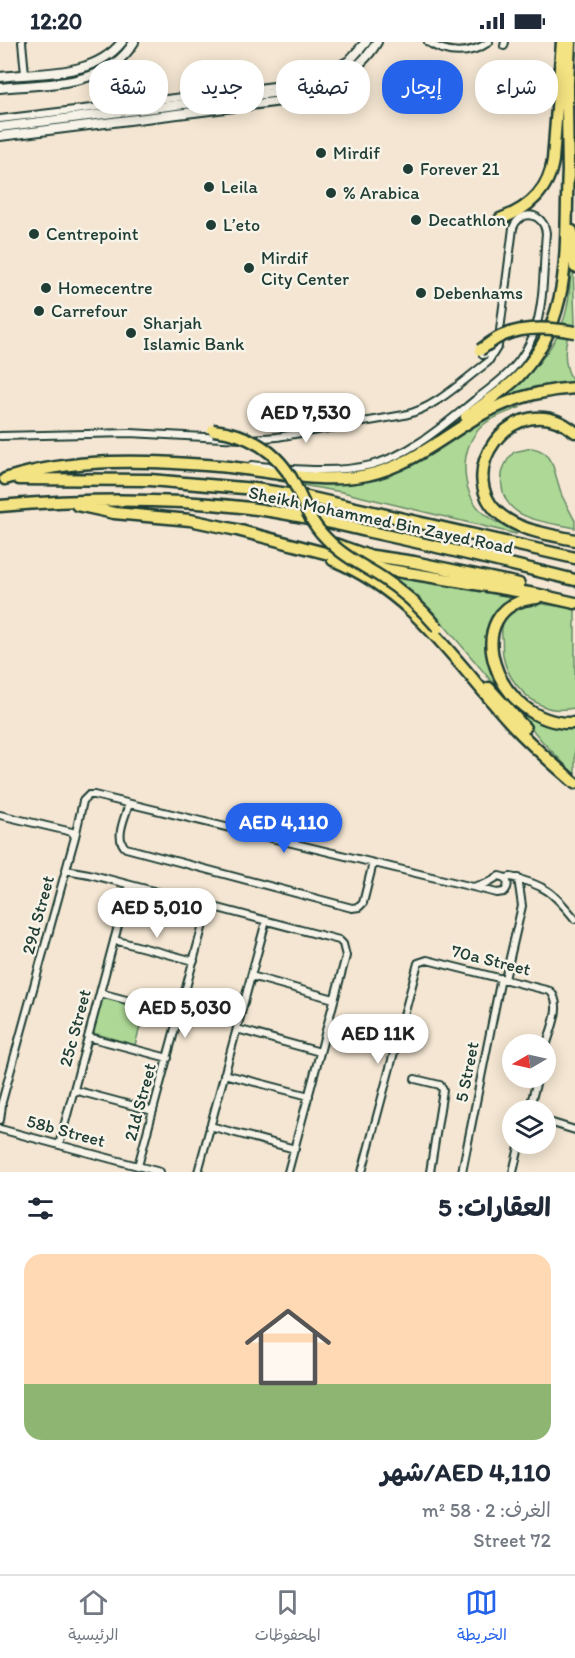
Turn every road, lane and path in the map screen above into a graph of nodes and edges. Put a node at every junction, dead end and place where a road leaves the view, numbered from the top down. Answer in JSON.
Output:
{"nodes":[{"id":1,"x":22,"y":42,"type":"edge"},
{"id":2,"x":122,"y":42,"type":"edge"},
{"id":3,"x":134,"y":42,"type":"edge"},
{"id":4,"x":366,"y":42,"type":"edge"},
{"id":5,"x":377,"y":42,"type":"edge"},
{"id":6,"x":428,"y":42,"type":"edge"},
{"id":7,"x":489,"y":42,"type":"edge"},
{"id":8,"x":562,"y":42,"type":"edge"},
{"id":9,"x":570,"y":42,"type":"edge"},
{"id":10,"x":350,"y":60,"type":"edge"},
{"id":11,"x":25,"y":74,"type":"junction"},
{"id":12,"x":0,"y":77,"type":"edge"},
{"id":13,"x":276,"y":86,"type":"edge"},
{"id":14,"x":0,"y":88,"type":"edge"},
{"id":15,"x":276,"y":92,"type":"edge"},
{"id":16,"x":79,"y":117,"type":"junction"},
{"id":17,"x":0,"y":119,"type":"edge"},
{"id":18,"x":0,"y":127,"type":"edge"},
{"id":19,"x":57,"y":128,"type":"junction"},
{"id":20,"x":0,"y":136,"type":"edge"},
{"id":21,"x":568,"y":170,"type":"junction"},
{"id":22,"x":500,"y":219,"type":"dead end"},
{"id":23,"x":575,"y":267,"type":"edge"},
{"id":24,"x":505,"y":276,"type":"junction"},
{"id":25,"x":575,"y":332,"type":"edge"},
{"id":26,"x":481,"y":351,"type":"joint"},
{"id":27,"x":575,"y":388,"type":"edge"},
{"id":28,"x":213,"y":430,"type":"dead end"},
{"id":29,"x":575,"y":432,"type":"edge"},
{"id":30,"x":0,"y":436,"type":"edge"},
{"id":31,"x":430,"y":447,"type":"junction"},
{"id":32,"x":219,"y":466,"type":"junction"},
{"id":33,"x":3,"y":479,"type":"edge"},
{"id":34,"x":66,"y":501,"type":"junction"},
{"id":35,"x":0,"y":506,"type":"edge"},
{"id":36,"x":327,"y":539,"type":"junction"},
{"id":37,"x":575,"y":540,"type":"edge"},
{"id":38,"x":300,"y":546,"type":"junction"},
{"id":39,"x":575,"y":558,"type":"edge"},
{"id":40,"x":575,"y":579,"type":"edge"},
{"id":41,"x":575,"y":597,"type":"edge"},
{"id":42,"x":558,"y":599,"type":"junction"},
{"id":43,"x":575,"y":603,"type":"edge"},
{"id":44,"x":575,"y":723,"type":"edge"},
{"id":45,"x":575,"y":782,"type":"edge"},
{"id":46,"x":129,"y":804,"type":"junction"},
{"id":47,"x":0,"y":815,"type":"edge"},
{"id":48,"x":75,"y":836,"type":"junction"},
{"id":49,"x":373,"y":863,"type":"junction"},
{"id":50,"x":67,"y":868,"type":"junction"},
{"id":51,"x":505,"y":878,"type":"junction"},
{"id":52,"x":518,"y":878,"type":"junction"},
{"id":53,"x":129,"y":885,"type":"junction"},
{"id":54,"x":473,"y":887,"type":"junction"},
{"id":55,"x":208,"y":906,"type":"junction"},
{"id":56,"x":575,"y":919,"type":"edge"},
{"id":57,"x":266,"y":921,"type":"junction"},
{"id":58,"x":114,"y":940,"type":"junction"},
{"id":59,"x":194,"y":961,"type":"junction"},
{"id":60,"x":251,"y":976,"type":"junction"},
{"id":61,"x":503,"y":979,"type":"junction"},
{"id":62,"x":100,"y":993,"type":"junction"},
{"id":63,"x":334,"y":999,"type":"junction"},
{"id":64,"x":179,"y":1014,"type":"junction"},
{"id":65,"x":237,"y":1029,"type":"junction"},
{"id":66,"x":549,"y":1034,"type":"edge"},
{"id":67,"x":88,"y":1037,"type":"junction"},
{"id":68,"x":320,"y":1052,"type":"junction"},
{"id":69,"x":168,"y":1058,"type":"junction"},
{"id":70,"x":224,"y":1074,"type":"junction"},
{"id":71,"x":415,"y":1079,"type":"dead end"},
{"id":72,"x":74,"y":1090,"type":"junction"},
{"id":73,"x":309,"y":1096,"type":"junction"},
{"id":74,"x":1,"y":1107,"type":"edge"},
{"id":75,"x":153,"y":1111,"type":"junction"},
{"id":76,"x":0,"y":1120,"type":"edge"},
{"id":77,"x":556,"y":1125,"type":"edge"},
{"id":78,"x":210,"y":1126,"type":"junction"},
{"id":79,"x":0,"y":1129,"type":"edge"},
{"id":80,"x":575,"y":1130,"type":"edge"},
{"id":81,"x":59,"y":1145,"type":"junction"},
{"id":82,"x":295,"y":1149,"type":"junction"},
{"id":83,"x":517,"y":1154,"type":"edge"},
{"id":84,"x":138,"y":1166,"type":"junction"},
{"id":85,"x":160,"y":1172,"type":"edge"},
{"id":86,"x":198,"y":1172,"type":"edge"},
{"id":87,"x":288,"y":1172,"type":"edge"},
{"id":88,"x":362,"y":1172,"type":"edge"},
{"id":89,"x":430,"y":1172,"type":"edge"},
{"id":90,"x":462,"y":1172,"type":"edge"},
{"id":91,"x":513,"y":1172,"type":"edge"}],
"edges":[{"from":1,"to":11,"type":"street"},
{"from":2,"to":11,"type":"street"},
{"from":3,"to":14,"type":"street"},
{"from":4,"to":10,"type":"street"},
{"from":5,"to":19,"type":"street"},
{"from":6,"to":7,"type":"street"},
{"from":8,"to":22,"type":"highway"},
{"from":9,"to":21,"type":"highway"},
{"from":11,"to":12,"type":"street"},
{"from":13,"to":17,"type":"street"},
{"from":15,"to":16,"type":"street"},
{"from":16,"to":18,"type":"street"},
{"from":16,"to":19,"type":"street"},
{"from":19,"to":20,"type":"street"},
{"from":21,"to":23,"type":"highway"},
{"from":21,"to":31,"type":"highway"},
{"from":24,"to":26,"type":"street"},
{"from":24,"to":30,"type":"street"},
{"from":24,"to":32,"type":"street"},
{"from":25,"to":26,"type":"highway","bridge":true},
{"from":27,"to":31,"type":"highway"},
{"from":28,"to":36,"type":"highway","bridge":true},
{"from":29,"to":37,"type":"highway"},
{"from":31,"to":32,"type":"highway"},
{"from":32,"to":33,"type":"highway"},
{"from":33,"to":39,"type":"highway","name":"Sheikh Mohammed Bin Zayed Road"},
{"from":34,"to":35,"type":"highway","name":"Sheikh Mohammed Bin Zayed Road"},
{"from":34,"to":38,"type":"highway"},
{"from":34,"to":40,"type":"highway","name":"Sheikh Mohammed Bin Zayed Road"},
{"from":36,"to":41,"type":"highway"},
{"from":36,"to":45,"type":"highway","bridge":true},
{"from":38,"to":42,"type":"highway"},
{"from":38,"to":45,"type":"highway"},
{"from":42,"to":43,"type":"highway"},
{"from":42,"to":44,"type":"highway"},
{"from":46,"to":48,"type":"street","name":"29d Street"},
{"from":46,"to":49,"type":"street"},
{"from":46,"to":49,"type":"street"},
{"from":47,"to":48,"type":"street"},
{"from":48,"to":50,"type":"street","name":"29d Street"},
{"from":49,"to":54,"type":"street"},
{"from":50,"to":53,"type":"street"},
{"from":50,"to":74,"type":"street","name":"29d Street"},
{"from":51,"to":52,"type":"street"},
{"from":51,"to":54,"type":"street"},
{"from":51,"to":54,"type":"street"},
{"from":52,"to":56,"type":"street"},
{"from":52,"to":61,"type":"street","name":"5 Street"},
{"from":53,"to":55,"type":"street"},
{"from":53,"to":58,"type":"street","name":"25c Street"},
{"from":55,"to":57,"type":"street"},
{"from":55,"to":59,"type":"street","name":"21d Street"},
{"from":57,"to":60,"type":"street"},
{"from":57,"to":63,"type":"street"},
{"from":58,"to":59,"type":"street"},
{"from":58,"to":62,"type":"street","name":"25c Street"},
{"from":59,"to":64,"type":"street","name":"21d Street"},
{"from":60,"to":63,"type":"street"},
{"from":60,"to":65,"type":"street"},
{"from":61,"to":66,"type":"street","name":"70a Street"},
{"from":61,"to":88,"type":"street","name":"70a Street"},
{"from":61,"to":90,"type":"street","name":"5 Street"},
{"from":62,"to":64,"type":"street"},
{"from":62,"to":67,"type":"street","name":"25c Street"},
{"from":63,"to":68,"type":"street"},
{"from":64,"to":69,"type":"street","name":"21d Street"},
{"from":65,"to":68,"type":"street"},
{"from":65,"to":70,"type":"street"},
{"from":67,"to":69,"type":"street"},
{"from":67,"to":72,"type":"street","name":"25c Street"},
{"from":68,"to":73,"type":"street"},
{"from":69,"to":75,"type":"street","name":"21d Street"},
{"from":70,"to":73,"type":"street"},
{"from":70,"to":78,"type":"street"},
{"from":71,"to":89,"type":"street"},
{"from":72,"to":75,"type":"street"},
{"from":72,"to":81,"type":"street","name":"25c Street"},
{"from":73,"to":82,"type":"street"},
{"from":74,"to":76,"type":"street","name":"29d Street"},
{"from":75,"to":84,"type":"street","name":"21d Street"},
{"from":77,"to":80,"type":"street"},
{"from":78,"to":82,"type":"street"},
{"from":78,"to":86,"type":"street"},
{"from":79,"to":81,"type":"street","name":"58b Street"},
{"from":81,"to":84,"type":"street","name":"58b Street"},
{"from":82,"to":87,"type":"street"},
{"from":83,"to":91,"type":"street"},
{"from":84,"to":85,"type":"street","name":"58b Street"}]}
